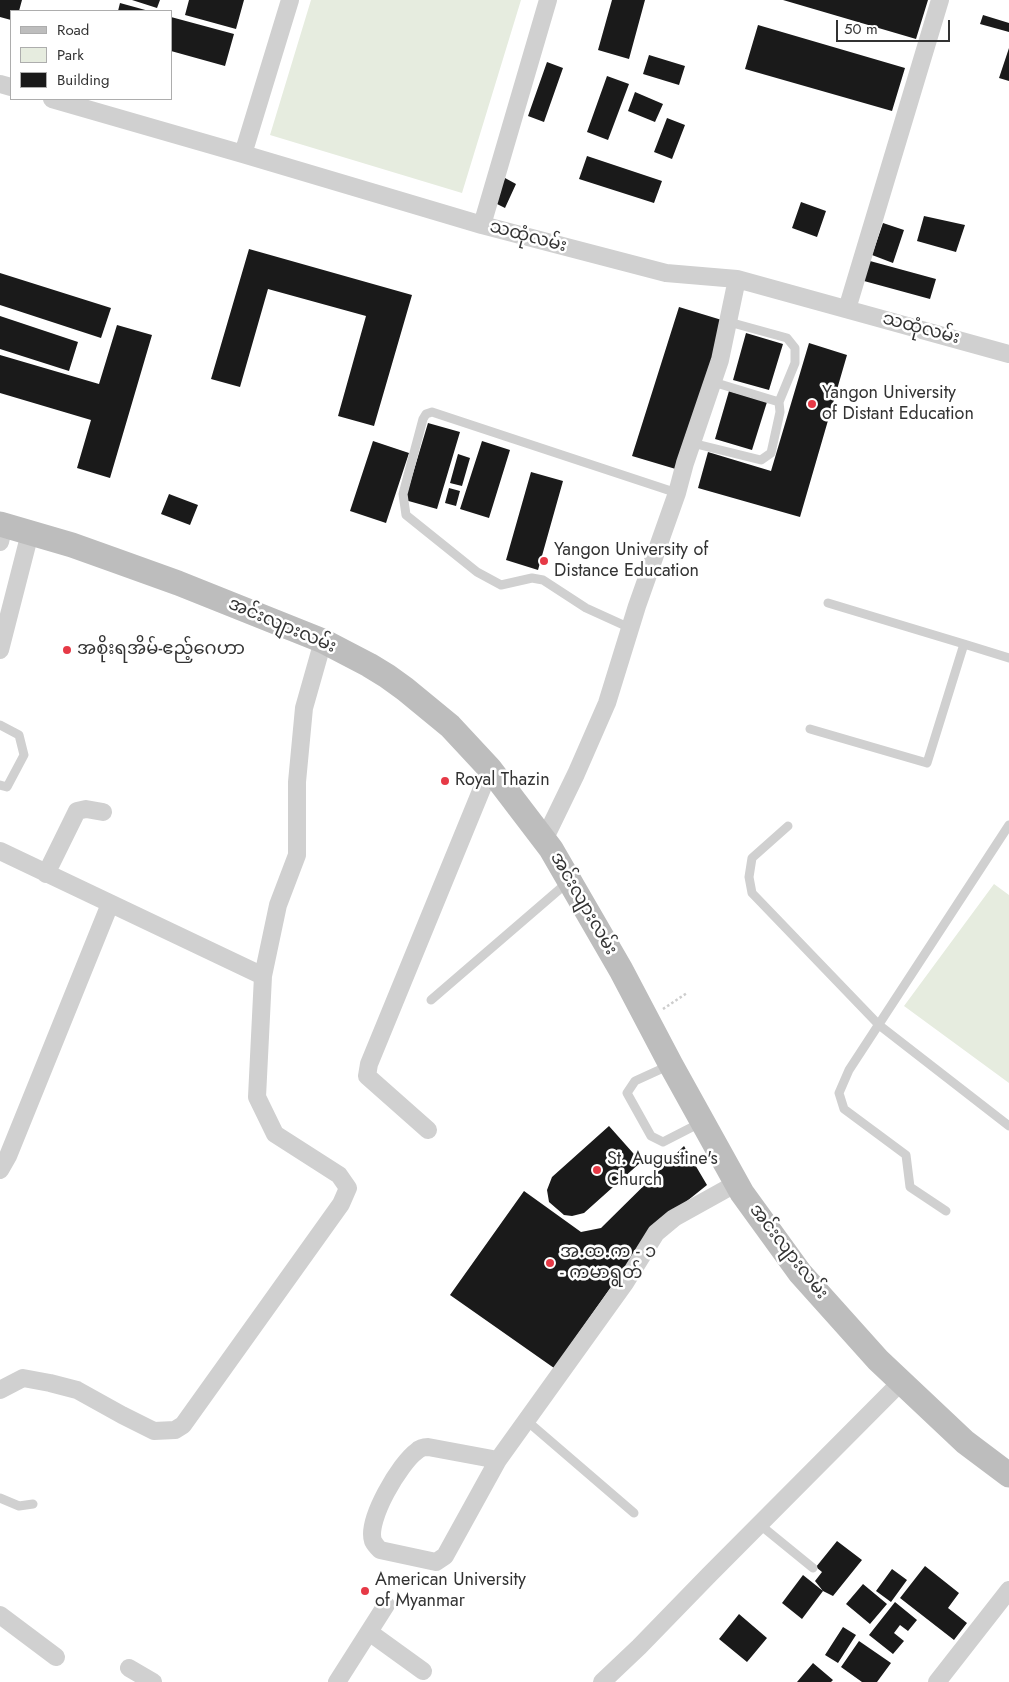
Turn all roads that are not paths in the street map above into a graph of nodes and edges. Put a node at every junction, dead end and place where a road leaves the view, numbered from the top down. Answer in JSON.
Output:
{"nodes":[{"id":1,"x":290,"y":0,"type":"edge"},
{"id":2,"x":548,"y":0,"type":"edge"},
{"id":3,"x":940,"y":0,"type":"edge"},
{"id":4,"x":55,"y":100,"type":"edge"},
{"id":5,"x":243,"y":154,"type":"junction"},
{"id":6,"x":482,"y":225,"type":"junction"},
{"id":7,"x":737,"y":279,"type":"junction"},
{"id":8,"x":847,"y":309,"type":"junction"},
{"id":9,"x":728,"y":322,"type":"junction"},
{"id":10,"x":1009,"y":354,"type":"edge"},
{"id":11,"x":713,"y":382,"type":"junction"},
{"id":12,"x":779,"y":402,"type":"junction"},
{"id":13,"x":692,"y":443,"type":"junction"},
{"id":14,"x":678,"y":493,"type":"junction"},
{"id":15,"x":1,"y":530,"type":"edge"},
{"id":16,"x":30,"y":533,"type":"junction"},
{"id":17,"x":828,"y":604,"type":"dead end"},
{"id":18,"x":630,"y":628,"type":"junction"},
{"id":19,"x":323,"y":641,"type":"junction"},
{"id":20,"x":964,"y":644,"type":"junction"},
{"id":21,"x":0,"y":650,"type":"edge"},
{"id":22,"x":1009,"y":658,"type":"edge"},
{"id":23,"x":0,"y":725,"type":"edge"},
{"id":24,"x":810,"y":729,"type":"dead end"},
{"id":25,"x":490,"y":769,"type":"junction"},
{"id":26,"x":0,"y":785,"type":"edge"},
{"id":27,"x":103,"y":812,"type":"dead end"},
{"id":28,"x":1009,"y":825,"type":"edge"},
{"id":29,"x":788,"y":826,"type":"dead end"},
{"id":30,"x":544,"y":840,"type":"junction"},
{"id":31,"x":0,"y":851,"type":"edge"},
{"id":32,"x":46,"y":874,"type":"junction"},
{"id":33,"x":570,"y":880,"type":"junction"},
{"id":34,"x":110,"y":904,"type":"junction"},
{"id":35,"x":263,"y":976,"type":"junction"},
{"id":36,"x":431,"y":1000,"type":"dead end"},
{"id":37,"x":879,"y":1025,"type":"junction"},
{"id":38,"x":671,"y":1065,"type":"junction"},
{"id":39,"x":702,"y":1122,"type":"junction"},
{"id":40,"x":1009,"y":1126,"type":"edge"},
{"id":41,"x":428,"y":1130,"type":"dead end"},
{"id":42,"x":0,"y":1170,"type":"edge"},
{"id":43,"x":737,"y":1183,"type":"junction"},
{"id":44,"x":946,"y":1211,"type":"dead end"},
{"id":45,"x":901,"y":1382,"type":"junction"},
{"id":46,"x":0,"y":1390,"type":"edge"},
{"id":47,"x":527,"y":1421,"type":"junction"},
{"id":48,"x":498,"y":1460,"type":"junction"},
{"id":49,"x":1009,"y":1475,"type":"edge"},
{"id":50,"x":0,"y":1498,"type":"edge"},
{"id":51,"x":33,"y":1504,"type":"dead end"},
{"id":52,"x":634,"y":1513,"type":"dead end"},
{"id":53,"x":759,"y":1524,"type":"junction"},
{"id":54,"x":813,"y":1568,"type":"dead end"},
{"id":55,"x":1009,"y":1590,"type":"edge"},
{"id":56,"x":386,"y":1605,"type":"dead end"},
{"id":57,"x":0,"y":1615,"type":"edge"},
{"id":58,"x":369,"y":1632,"type":"junction"},
{"id":59,"x":56,"y":1657,"type":"dead end"},
{"id":60,"x":129,"y":1668,"type":"dead end"},
{"id":61,"x":423,"y":1671,"type":"dead end"},
{"id":62,"x":152,"y":1682,"type":"edge"},
{"id":63,"x":337,"y":1682,"type":"edge"},
{"id":64,"x":602,"y":1682,"type":"edge"},
{"id":65,"x":938,"y":1682,"type":"edge"}],
"edges":[{"from":1,"to":5,"type":"street"},
{"from":2,"to":6,"type":"street"},
{"from":3,"to":8,"type":"street"},
{"from":4,"to":5,"type":"street","name":"သထုံလမ်း"},
{"from":5,"to":6,"type":"street","name":"သထုံလမ်း"},
{"from":6,"to":7,"type":"street","name":"သထုံလမ်း"},
{"from":7,"to":8,"type":"street","name":"သထုံလမ်း"},
{"from":7,"to":9,"type":"street"},
{"from":8,"to":10,"type":"street","name":"သထုံလမ်း"},
{"from":9,"to":11,"type":"street"},
{"from":9,"to":12,"type":"lane"},
{"from":11,"to":12,"type":"lane"},
{"from":11,"to":13,"type":"street"},
{"from":12,"to":13,"type":"lane"},
{"from":13,"to":14,"type":"street"},
{"from":14,"to":18,"type":"street"},
{"from":14,"to":18,"type":"lane"},
{"from":15,"to":16,"type":"main road","name":"အင်းလျားလမ်း"},
{"from":16,"to":19,"type":"main road","name":"အင်းလျားလမ်း"},
{"from":16,"to":21,"type":"street"},
{"from":17,"to":20,"type":"lane"},
{"from":18,"to":30,"type":"street"},
{"from":19,"to":25,"type":"main road","name":"အင်းလျားလမ်း"},
{"from":19,"to":35,"type":"street"},
{"from":20,"to":22,"type":"lane"},
{"from":20,"to":24,"type":"lane"},
{"from":23,"to":26,"type":"lane"},
{"from":25,"to":30,"type":"main road","name":"အင်းလျားလမ်း"},
{"from":25,"to":41,"type":"street"},
{"from":27,"to":32,"type":"street"},
{"from":28,"to":37,"type":"lane"},
{"from":29,"to":37,"type":"lane"},
{"from":30,"to":33,"type":"main road","name":"အင်းလျားလမ်း"},
{"from":31,"to":32,"type":"street"},
{"from":32,"to":34,"type":"street"},
{"from":33,"to":36,"type":"lane"},
{"from":33,"to":38,"type":"main road","name":"အင်းလျားလမ်း"},
{"from":34,"to":35,"type":"street"},
{"from":34,"to":42,"type":"street"},
{"from":35,"to":46,"type":"street"},
{"from":37,"to":40,"type":"lane"},
{"from":37,"to":44,"type":"lane"},
{"from":38,"to":39,"type":"main road","name":"အင်းလျားလမ်း"},
{"from":38,"to":39,"type":"lane"},
{"from":39,"to":43,"type":"main road","name":"အင်းလျားလမ်း"},
{"from":43,"to":45,"type":"main road","name":"အင်းလျားလမ်း"},
{"from":43,"to":47,"type":"street"},
{"from":45,"to":49,"type":"main road","name":"အင်းလျားလမ်း"},
{"from":45,"to":53,"type":"street"},
{"from":47,"to":48,"type":"street"},
{"from":47,"to":52,"type":"lane"},
{"from":48,"to":48,"type":"street"},
{"from":50,"to":51,"type":"lane"},
{"from":53,"to":54,"type":"lane"},
{"from":53,"to":64,"type":"street"},
{"from":55,"to":65,"type":"street"},
{"from":56,"to":58,"type":"street"},
{"from":57,"to":59,"type":"street"},
{"from":58,"to":61,"type":"street"},
{"from":58,"to":63,"type":"street"},
{"from":60,"to":62,"type":"street"}]}
